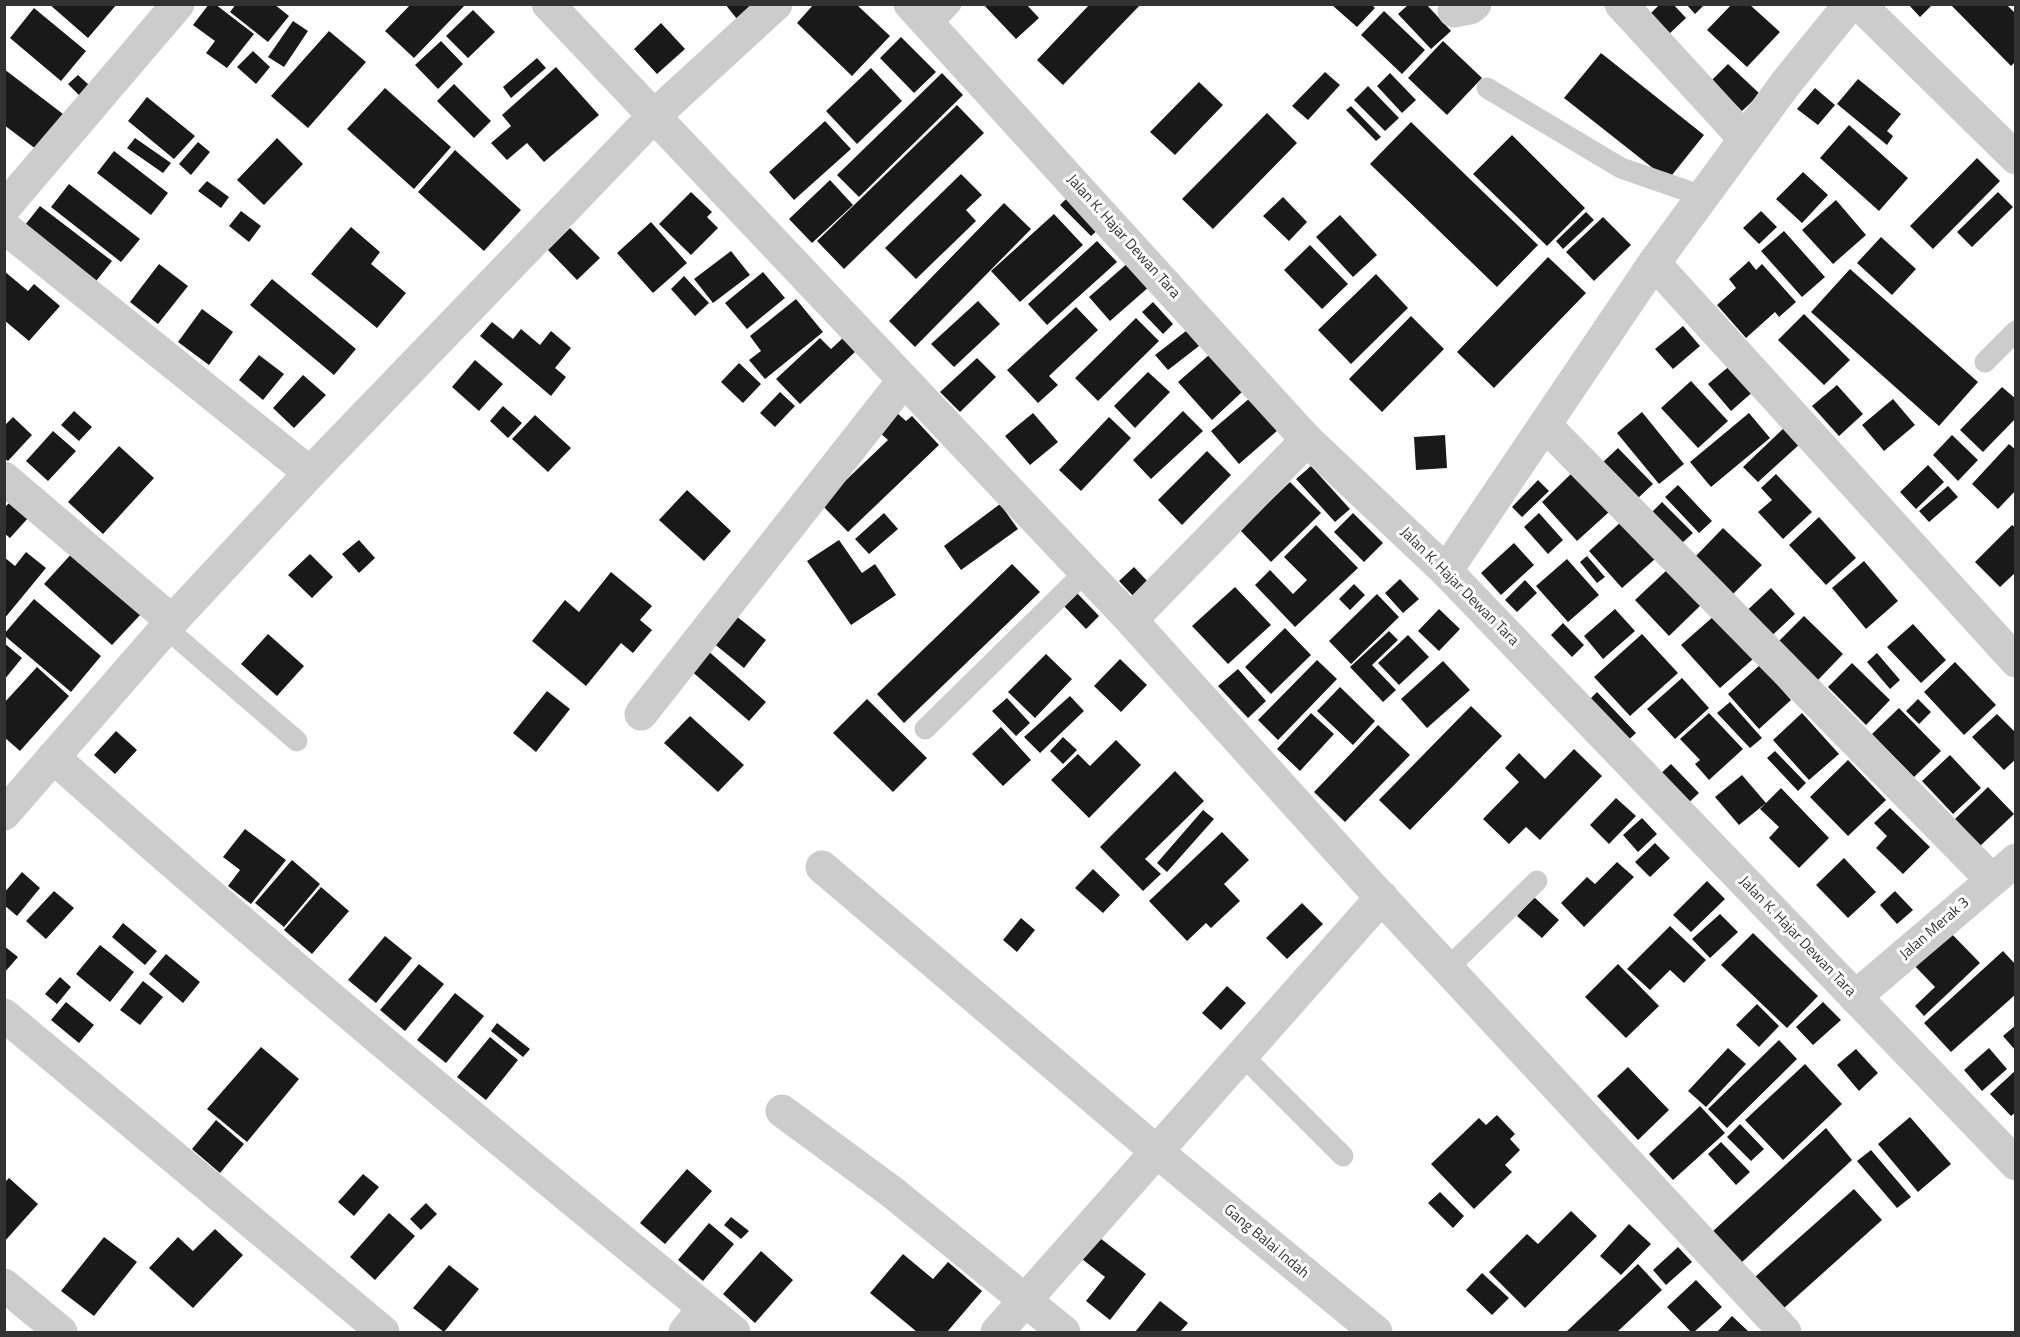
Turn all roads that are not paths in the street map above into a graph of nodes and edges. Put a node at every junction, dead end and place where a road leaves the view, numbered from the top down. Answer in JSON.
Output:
{"nodes":[{"id":1,"x":178,"y":4,"type":"edge"},
{"id":2,"x":548,"y":4,"type":"edge"},
{"id":3,"x":776,"y":4,"type":"edge"},
{"id":4,"x":1621,"y":4,"type":"edge"},
{"id":5,"x":1850,"y":4,"type":"edge"},
{"id":6,"x":1859,"y":4,"type":"edge"},
{"id":7,"x":930,"y":12,"type":"edge"},
{"id":8,"x":1487,"y":88,"type":"dead end"},
{"id":9,"x":653,"y":117,"type":"junction"},
{"id":10,"x":1745,"y":139,"type":"junction"},
{"id":11,"x":2016,"y":158,"type":"edge"},
{"id":12,"x":1702,"y":196,"type":"junction"},
{"id":13,"x":4,"y":208,"type":"edge"},
{"id":14,"x":4,"y":227,"type":"edge"},
{"id":15,"x":1654,"y":263,"type":"junction"},
{"id":16,"x":2016,"y":331,"type":"edge"},
{"id":17,"x":1985,"y":362,"type":"dead end"},
{"id":18,"x":904,"y":380,"type":"junction"},
{"id":19,"x":1546,"y":426,"type":"junction"},
{"id":20,"x":1307,"y":440,"type":"junction"},
{"id":21,"x":310,"y":473,"type":"junction"},
{"id":22,"x":4,"y":478,"type":"edge"},
{"id":23,"x":1446,"y":571,"type":"junction"},
{"id":24,"x":1085,"y":572,"type":"junction"},
{"id":25,"x":1131,"y":620,"type":"junction"},
{"id":26,"x":169,"y":624,"type":"junction"},
{"id":27,"x":2016,"y":661,"type":"edge"},
{"id":28,"x":641,"y":714,"type":"dead end"},
{"id":29,"x":924,"y":729,"type":"dead end"},
{"id":30,"x":297,"y":741,"type":"dead end"},
{"id":31,"x":53,"y":757,"type":"junction"},
{"id":32,"x":11,"y":793,"type":"edge"},
{"id":33,"x":822,"y":867,"type":"dead end"},
{"id":34,"x":2004,"y":870,"type":"edge"},
{"id":35,"x":1537,"y":880,"type":"dead end"},
{"id":36,"x":1382,"y":897,"type":"junction"},
{"id":37,"x":1447,"y":969,"type":"junction"},
{"id":38,"x":1855,"y":997,"type":"junction"},
{"id":39,"x":4,"y":1015,"type":"edge"},
{"id":40,"x":1242,"y":1054,"type":"junction"},
{"id":41,"x":783,"y":1111,"type":"dead end"},
{"id":42,"x":1156,"y":1151,"type":"junction"},
{"id":43,"x":1343,"y":1156,"type":"dead end"},
{"id":44,"x":2016,"y":1164,"type":"edge"},
{"id":45,"x":4,"y":1285,"type":"edge"},
{"id":46,"x":1024,"y":1300,"type":"junction"},
{"id":47,"x":695,"y":1320,"type":"edge"},
{"id":48,"x":61,"y":1332,"type":"edge"},
{"id":49,"x":383,"y":1332,"type":"edge"},
{"id":50,"x":734,"y":1332,"type":"edge"},
{"id":51,"x":997,"y":1332,"type":"edge"},
{"id":52,"x":1064,"y":1332,"type":"edge"},
{"id":53,"x":1376,"y":1332,"type":"edge"},
{"id":54,"x":1785,"y":1332,"type":"edge"}],
"edges":[{"from":1,"to":13,"type":"street"},
{"from":2,"to":9,"type":"street"},
{"from":3,"to":9,"type":"street"},
{"from":4,"to":10,"type":"street"},
{"from":5,"to":10,"type":"street"},
{"from":6,"to":11,"type":"street"},
{"from":7,"to":20,"type":"street","name":"Jalan K. Hajar Dewan Tara"},
{"from":8,"to":12,"type":"lane"},
{"from":9,"to":18,"type":"street"},
{"from":9,"to":21,"type":"street"},
{"from":10,"to":12,"type":"street"},
{"from":12,"to":15,"type":"street"},
{"from":14,"to":21,"type":"street"},
{"from":15,"to":19,"type":"street"},
{"from":15,"to":27,"type":"street"},
{"from":16,"to":17,"type":"lane"},
{"from":18,"to":24,"type":"street"},
{"from":18,"to":28,"type":"street"},
{"from":19,"to":23,"type":"street"},
{"from":19,"to":34,"type":"street"},
{"from":20,"to":23,"type":"street","name":"Jalan K. Hajar Dewan Tara"},
{"from":20,"to":25,"type":"street"},
{"from":21,"to":26,"type":"street"},
{"from":22,"to":26,"type":"street"},
{"from":23,"to":38,"type":"street","name":"Jalan K. Hajar Dewan Tara"},
{"from":24,"to":25,"type":"street"},
{"from":24,"to":29,"type":"lane"},
{"from":25,"to":36,"type":"street"},
{"from":26,"to":30,"type":"lane"},
{"from":26,"to":31,"type":"street"},
{"from":31,"to":32,"type":"street"},
{"from":31,"to":47,"type":"street"},
{"from":33,"to":42,"type":"street","name":"Gang Balai Indah"},
{"from":34,"to":38,"type":"street","name":"Jalan Merak 3"},
{"from":35,"to":37,"type":"lane"},
{"from":36,"to":37,"type":"street"},
{"from":36,"to":40,"type":"street"},
{"from":37,"to":54,"type":"street"},
{"from":38,"to":44,"type":"street","name":"Jalan K. Hajar Dewan Tara"},
{"from":39,"to":49,"type":"street"},
{"from":40,"to":42,"type":"street"},
{"from":40,"to":43,"type":"lane"},
{"from":41,"to":46,"type":"street"},
{"from":42,"to":46,"type":"street"},
{"from":42,"to":53,"type":"street","name":"Gang Balai Indah"},
{"from":45,"to":48,"type":"street"},
{"from":46,"to":51,"type":"street"},
{"from":46,"to":52,"type":"street"},
{"from":47,"to":50,"type":"street"}]}
